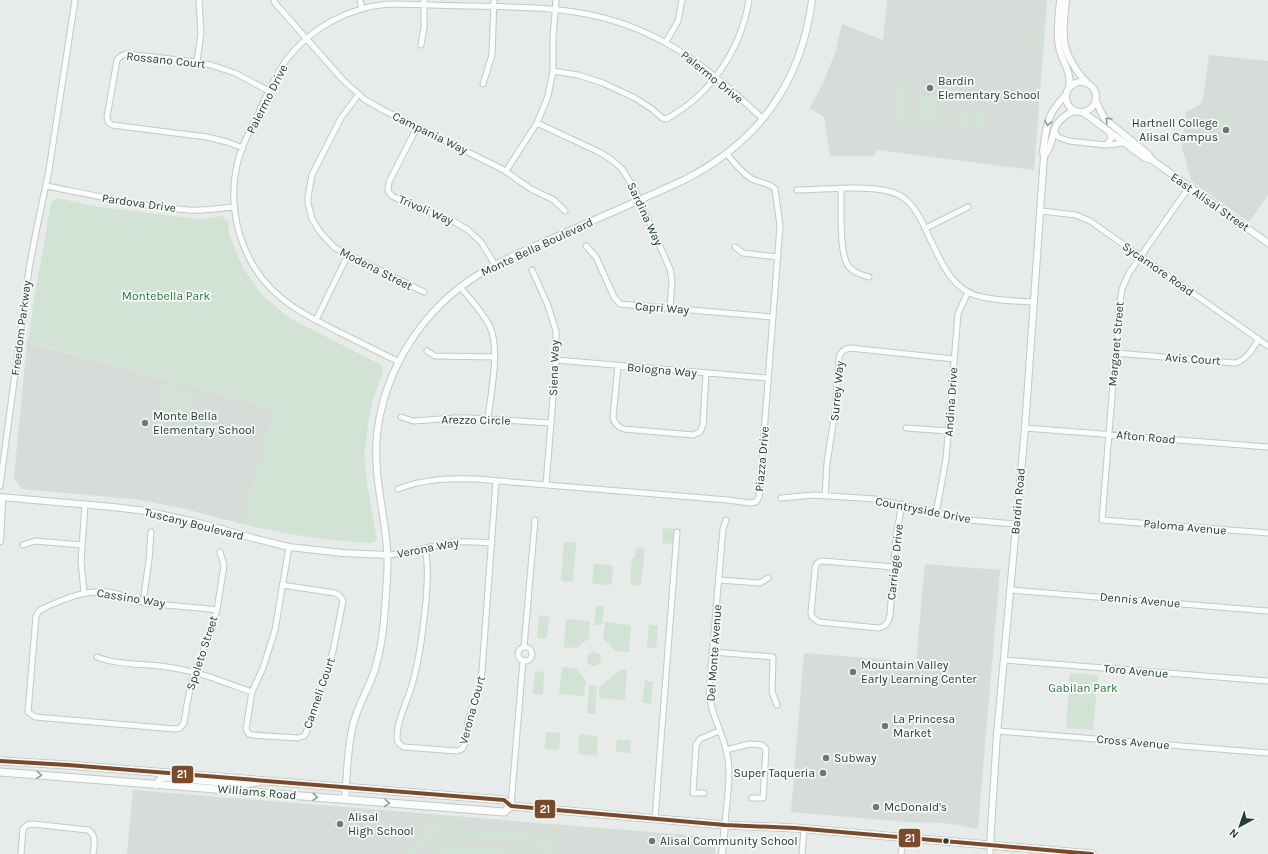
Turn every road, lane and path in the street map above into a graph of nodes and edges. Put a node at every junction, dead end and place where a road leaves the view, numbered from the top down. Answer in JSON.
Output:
{"nodes":[{"id":1,"x":75,"y":0,"type":"edge"},
{"id":2,"x":199,"y":0,"type":"edge"},
{"id":3,"x":274,"y":0,"type":"edge"},
{"id":4,"x":360,"y":0,"type":"edge"},
{"id":5,"x":494,"y":0,"type":"edge"},
{"id":6,"x":556,"y":0,"type":"edge"},
{"id":7,"x":682,"y":0,"type":"edge"},
{"id":8,"x":749,"y":0,"type":"edge"},
{"id":9,"x":812,"y":0,"type":"edge"},
{"id":10,"x":1060,"y":0,"type":"edge"},
{"id":11,"x":1066,"y":0,"type":"edge"},
{"id":12,"x":424,"y":3,"type":"edge"},
{"id":13,"x":494,"y":7,"type":"junction"},
{"id":14,"x":555,"y":8,"type":"junction"},
{"id":15,"x":362,"y":9,"type":"junction"},
{"id":16,"x":306,"y":38,"type":"junction"},
{"id":17,"x":666,"y":42,"type":"junction"},
{"id":18,"x":421,"y":45,"type":"dead end"},
{"id":19,"x":197,"y":62,"type":"junction"},
{"id":20,"x":553,"y":72,"type":"junction"},
{"id":21,"x":715,"y":78,"type":"junction"},
{"id":22,"x":1087,"y":83,"type":"junction"},
{"id":23,"x":483,"y":84,"type":"dead end"},
{"id":24,"x":1069,"y":88,"type":"junction"},
{"id":25,"x":269,"y":90,"type":"junction"},
{"id":26,"x":359,"y":94,"type":"junction"},
{"id":27,"x":1065,"y":96,"type":"junction"},
{"id":28,"x":1096,"y":101,"type":"junction"},
{"id":29,"x":1074,"y":111,"type":"junction"},
{"id":30,"x":1084,"y":113,"type":"junction"},
{"id":31,"x":763,"y":119,"type":"junction"},
{"id":32,"x":537,"y":123,"type":"junction"},
{"id":33,"x":417,"y":127,"type":"junction"},
{"id":34,"x":1054,"y":131,"type":"junction"},
{"id":35,"x":1109,"y":131,"type":"junction"},
{"id":36,"x":1125,"y":143,"type":"junction"},
{"id":37,"x":1106,"y":145,"type":"junction"},
{"id":38,"x":243,"y":148,"type":"junction"},
{"id":39,"x":727,"y":154,"type":"junction"},
{"id":40,"x":1044,"y":156,"type":"junction"},
{"id":41,"x":1152,"y":160,"type":"junction"},
{"id":42,"x":506,"y":171,"type":"junction"},
{"id":43,"x":46,"y":186,"type":"junction"},
{"id":44,"x":1189,"y":187,"type":"junction"},
{"id":45,"x":841,"y":189,"type":"junction"},
{"id":46,"x":797,"y":190,"type":"dead end"},
{"id":47,"x":639,"y":200,"type":"junction"},
{"id":48,"x":234,"y":207,"type":"junction"},
{"id":49,"x":968,"y":207,"type":"dead end"},
{"id":50,"x":565,"y":211,"type":"dead end"},
{"id":51,"x":1040,"y":211,"type":"junction"},
{"id":52,"x":926,"y":228,"type":"junction"},
{"id":53,"x":1268,"y":243,"type":"edge"},
{"id":54,"x":586,"y":246,"type":"dead end"},
{"id":55,"x":735,"y":247,"type":"dead end"},
{"id":56,"x":348,"y":255,"type":"junction"},
{"id":57,"x":1140,"y":256,"type":"junction"},
{"id":58,"x":778,"y":257,"type":"junction"},
{"id":59,"x":495,"y":265,"type":"junction"},
{"id":60,"x":532,"y":270,"type":"dead end"},
{"id":61,"x":868,"y":277,"type":"dead end"},
{"id":62,"x":460,"y":287,"type":"junction"},
{"id":63,"x":424,"y":292,"type":"dead end"},
{"id":64,"x":968,"y":292,"type":"junction"},
{"id":65,"x":1034,"y":302,"type":"junction"},
{"id":66,"x":670,"y":308,"type":"junction"},
{"id":67,"x":772,"y":317,"type":"junction"},
{"id":68,"x":316,"y":320,"type":"junction"},
{"id":69,"x":1259,"y":339,"type":"junction"},
{"id":70,"x":1268,"y":346,"type":"edge"},
{"id":71,"x":427,"y":351,"type":"dead end"},
{"id":72,"x":1116,"y":353,"type":"junction"},
{"id":73,"x":495,"y":357,"type":"junction"},
{"id":74,"x":954,"y":359,"type":"junction"},
{"id":75,"x":556,"y":360,"type":"junction"},
{"id":76,"x":399,"y":362,"type":"junction"},
{"id":77,"x":618,"y":366,"type":"junction"},
{"id":78,"x":706,"y":373,"type":"junction"},
{"id":79,"x":768,"y":378,"type":"junction"},
{"id":80,"x":401,"y":418,"type":"dead end"},
{"id":81,"x":488,"y":418,"type":"junction"},
{"id":82,"x":552,"y":423,"type":"junction"},
{"id":83,"x":906,"y":428,"type":"dead end"},
{"id":84,"x":1025,"y":428,"type":"junction"},
{"id":85,"x":949,"y":431,"type":"junction"},
{"id":86,"x":1109,"y":434,"type":"junction"},
{"id":87,"x":1268,"y":447,"type":"edge"},
{"id":88,"x":496,"y":481,"type":"junction"},
{"id":89,"x":546,"y":485,"type":"junction"},
{"id":90,"x":0,"y":486,"type":"edge"},
{"id":91,"x":398,"y":489,"type":"dead end"},
{"id":92,"x":825,"y":496,"type":"junction"},
{"id":93,"x":0,"y":498,"type":"edge"},
{"id":94,"x":781,"y":498,"type":"dead end"},
{"id":95,"x":85,"y":504,"type":"junction"},
{"id":96,"x":902,"y":504,"type":"junction"},
{"id":97,"x":936,"y":513,"type":"junction"},
{"id":98,"x":535,"y":520,"type":"dead end"},
{"id":99,"x":726,"y":520,"type":"dead end"},
{"id":100,"x":1102,"y":520,"type":"joint"},
{"id":101,"x":1016,"y":524,"type":"junction"},
{"id":102,"x":151,"y":532,"type":"dead end"},
{"id":103,"x":677,"y":532,"type":"dead end"},
{"id":104,"x":1268,"y":533,"type":"edge"},
{"id":105,"x":0,"y":541,"type":"edge"},
{"id":106,"x":492,"y":543,"type":"junction"},
{"id":107,"x":23,"y":544,"type":"dead end"},
{"id":108,"x":82,"y":545,"type":"junction"},
{"id":109,"x":289,"y":547,"type":"junction"},
{"id":110,"x":425,"y":549,"type":"junction"},
{"id":111,"x":220,"y":552,"type":"dead end"},
{"id":112,"x":388,"y":555,"type":"junction"},
{"id":113,"x":893,"y":567,"type":"junction"},
{"id":114,"x":768,"y":578,"type":"dead end"},
{"id":115,"x":719,"y":580,"type":"junction"},
{"id":116,"x":282,"y":585,"type":"junction"},
{"id":117,"x":1011,"y":590,"type":"junction"},
{"id":118,"x":84,"y":593,"type":"junction"},
{"id":119,"x":143,"y":602,"type":"junction"},
{"id":120,"x":217,"y":610,"type":"junction"},
{"id":121,"x":1268,"y":611,"type":"edge"},
{"id":122,"x":524,"y":647,"type":"junction"},
{"id":123,"x":712,"y":652,"type":"junction"},
{"id":124,"x":97,"y":657,"type":"dead end"},
{"id":125,"x":523,"y":660,"type":"junction"},
{"id":126,"x":1004,"y":660,"type":"junction"},
{"id":127,"x":194,"y":673,"type":"junction"},
{"id":128,"x":1268,"y":681,"type":"edge"},
{"id":129,"x":252,"y":692,"type":"junction"},
{"id":130,"x":777,"y":706,"type":"dead end"},
{"id":131,"x":35,"y":717,"type":"joint"},
{"id":132,"x":719,"y":731,"type":"junction"},
{"id":133,"x":998,"y":731,"type":"junction"},
{"id":134,"x":726,"y":750,"type":"junction"},
{"id":135,"x":1268,"y":753,"type":"edge"},
{"id":136,"x":0,"y":761,"type":"edge"},
{"id":137,"x":0,"y":772,"type":"edge"},
{"id":138,"x":268,"y":780,"type":"junction"},
{"id":139,"x":156,"y":785,"type":"junction"},
{"id":140,"x":346,"y":788,"type":"junction"},
{"id":141,"x":704,"y":793,"type":"dead end"},
{"id":142,"x":752,"y":798,"type":"dead end"},
{"id":143,"x":345,"y":800,"type":"junction"},
{"id":144,"x":511,"y":806,"type":"junction"},
{"id":145,"x":655,"y":819,"type":"junction"},
{"id":146,"x":725,"y":825,"type":"junction"},
{"id":147,"x":804,"y":829,"type":"junction"},
{"id":148,"x":903,"y":838,"type":"junction"},
{"id":149,"x":990,"y":845,"type":"junction"},
{"id":150,"x":21,"y":854,"type":"edge"},
{"id":151,"x":93,"y":854,"type":"edge"},
{"id":152,"x":722,"y":854,"type":"edge"},
{"id":153,"x":802,"y":854,"type":"edge"},
{"id":154,"x":902,"y":854,"type":"edge"},
{"id":155,"x":990,"y":854,"type":"edge"},
{"id":156,"x":1092,"y":854,"type":"edge"}],
"edges":[{"from":1,"to":43,"type":"street","name":"Freedom Parkway"},
{"from":2,"to":19,"type":"street"},
{"from":3,"to":16,"type":"street","name":"Campania Way"},
{"from":4,"to":15,"type":"street"},
{"from":5,"to":13,"type":"street"},
{"from":6,"to":14,"type":"street"},
{"from":7,"to":17,"type":"street"},
{"from":8,"to":21,"type":"street"},
{"from":9,"to":31,"type":"street","name":"Monte Bella Boulevard"},
{"from":10,"to":24,"type":"street"},
{"from":11,"to":22,"type":"street"},
{"from":12,"to":13,"type":"street","name":"Palermo Drive"},
{"from":12,"to":15,"type":"street","name":"Palermo Drive"},
{"from":12,"to":18,"type":"street"},
{"from":13,"to":14,"type":"street","name":"Palermo Drive"},
{"from":13,"to":23,"type":"street"},
{"from":14,"to":17,"type":"street","name":"Palermo Drive"},
{"from":14,"to":20,"type":"street"},
{"from":15,"to":16,"type":"street","name":"Palermo Drive"},
{"from":16,"to":25,"type":"street","name":"Palermo Drive"},
{"from":16,"to":26,"type":"street","name":"Campania Way"},
{"from":17,"to":21,"type":"street","name":"Palermo Drive"},
{"from":19,"to":25,"type":"street","name":"Rossano Court"},
{"from":19,"to":38,"type":"street","name":"Rossano Court"},
{"from":20,"to":21,"type":"street"},
{"from":20,"to":32,"type":"street"},
{"from":21,"to":31,"type":"street","name":"Palermo Drive"},
{"from":22,"to":24,"type":"street"},
{"from":22,"to":28,"type":"street"},
{"from":24,"to":27,"type":"street"},
{"from":25,"to":38,"type":"street","name":"Palermo Drive"},
{"from":26,"to":33,"type":"street","name":"Campania Way"},
{"from":26,"to":56,"type":"street","name":"Modena Street"},
{"from":27,"to":29,"type":"street"},
{"from":27,"to":40,"type":"street","name":"Bardin Road","one_way":true},
{"from":28,"to":30,"type":"street"},
{"from":41,"to":28,"type":"street","name":"East Alisal Street","one_way":true},
{"from":29,"to":30,"type":"street"},
{"from":29,"to":34,"type":"street","name":"Bardin Road"},
{"from":30,"to":35,"type":"street","name":"East Alisal Street"},
{"from":31,"to":39,"type":"street","name":"Monte Bella Boulevard"},
{"from":32,"to":42,"type":"street"},
{"from":32,"to":47,"type":"street","name":"Sardina Way"},
{"from":33,"to":42,"type":"street","name":"Campania Way"},
{"from":33,"to":59,"type":"street","name":"Trivoli Way"},
{"from":34,"to":37,"type":"street"},
{"from":34,"to":40,"type":"street","name":"Bardin Road"},
{"from":35,"to":36,"type":"street","name":"East Alisal Street"},
{"from":35,"to":37,"type":"street"},
{"from":36,"to":37,"type":"street"},
{"from":36,"to":41,"type":"street","name":"East Alisal Street"},
{"from":38,"to":48,"type":"street","name":"Palermo Drive"},
{"from":39,"to":47,"type":"street","name":"Monte Bella Boulevard"},
{"from":39,"to":58,"type":"street","name":"Piazza Drive"},
{"from":40,"to":51,"type":"street","name":"Bardin Road"},
{"from":41,"to":44,"type":"street","name":"East Alisal Street"},
{"from":42,"to":50,"type":"street","name":"Campania Way"},
{"from":43,"to":48,"type":"street","name":"Pardova Drive"},
{"from":43,"to":90,"type":"street","name":"Freedom Parkway"},
{"from":44,"to":53,"type":"street","name":"East Alisal Street"},
{"from":44,"to":57,"type":"street","name":"Margaret Street"},
{"from":45,"to":46,"type":"street"},
{"from":45,"to":52,"type":"street"},
{"from":45,"to":61,"type":"street"},
{"from":47,"to":59,"type":"street","name":"Monte Bella Boulevard"},
{"from":47,"to":66,"type":"street","name":"Sardina Way"},
{"from":48,"to":68,"type":"street","name":"Palermo Drive"},
{"from":49,"to":52,"type":"street"},
{"from":51,"to":57,"type":"street","name":"Sycamore Road"},
{"from":51,"to":65,"type":"street","name":"Bardin Road"},
{"from":52,"to":64,"type":"street"},
{"from":54,"to":66,"type":"street","name":"Capri Way"},
{"from":55,"to":58,"type":"street"},
{"from":56,"to":63,"type":"street","name":"Modena Street"},
{"from":56,"to":68,"type":"street"},
{"from":57,"to":69,"type":"street","name":"Sycamore Road"},
{"from":57,"to":72,"type":"street","name":"Margaret Street"},
{"from":58,"to":67,"type":"street","name":"Piazza Drive"},
{"from":59,"to":62,"type":"street","name":"Monte Bella Boulevard"},
{"from":60,"to":75,"type":"street","name":"Siena Way"},
{"from":62,"to":73,"type":"street"},
{"from":62,"to":76,"type":"street","name":"Monte Bella Boulevard"},
{"from":64,"to":65,"type":"street"},
{"from":64,"to":74,"type":"street","name":"Andina Drive"},
{"from":65,"to":84,"type":"street","name":"Bardin Road"},
{"from":66,"to":67,"type":"street","name":"Capri Way"},
{"from":67,"to":79,"type":"street","name":"Piazza Drive"},
{"from":68,"to":76,"type":"street","name":"Palermo Drive"},
{"from":69,"to":70,"type":"street","name":"Sycamore Road"},
{"from":69,"to":72,"type":"street","name":"Avis Court"},
{"from":71,"to":73,"type":"street"},
{"from":72,"to":86,"type":"street","name":"Margaret Street"},
{"from":73,"to":81,"type":"street"},
{"from":74,"to":85,"type":"street","name":"Andina Drive"},
{"from":74,"to":92,"type":"street","name":"Surrey Way"},
{"from":75,"to":77,"type":"street","name":"Bologna Way"},
{"from":75,"to":82,"type":"street","name":"Siena Way"},
{"from":76,"to":112,"type":"street","name":"Monte Bella Boulevard"},
{"from":77,"to":78,"type":"street","name":"Bologna Way"},
{"from":77,"to":78,"type":"street"},
{"from":78,"to":79,"type":"street","name":"Bologna Way"},
{"from":79,"to":89,"type":"street","name":"Piazza Drive"},
{"from":80,"to":81,"type":"street","name":"Arezzo Circle"},
{"from":81,"to":82,"type":"street","name":"Arezzo Circle"},
{"from":82,"to":89,"type":"street","name":"Siena Way"},
{"from":83,"to":85,"type":"street"},
{"from":84,"to":86,"type":"street","name":"Afton Road"},
{"from":84,"to":101,"type":"street","name":"Bardin Road"},
{"from":85,"to":97,"type":"street","name":"Andina Drive"},
{"from":86,"to":87,"type":"street","name":"Afton Road"},
{"from":86,"to":100,"type":"street","name":"Margaret Street"},
{"from":88,"to":89,"type":"street","name":"Piazza Drive"},
{"from":88,"to":91,"type":"street","name":"Piazza Drive"},
{"from":88,"to":106,"type":"street","name":"Verona Court"},
{"from":92,"to":94,"type":"street","name":"Countryside Drive"},
{"from":92,"to":96,"type":"street","name":"Countryside Drive"},
{"from":93,"to":95,"type":"street","name":"Tuscany Boulevard"},
{"from":93,"to":105,"type":"street"},
{"from":95,"to":108,"type":"street"},
{"from":95,"to":109,"type":"street","name":"Tuscany Boulevard"},
{"from":96,"to":97,"type":"street","name":"Countryside Drive"},
{"from":96,"to":113,"type":"street","name":"Carriage Drive"},
{"from":97,"to":101,"type":"street","name":"Countryside Drive"},
{"from":98,"to":122,"type":"street"},
{"from":99,"to":115,"type":"street","name":"Del Monte Avenue"},
{"from":100,"to":104,"type":"street","name":"Paloma Avenue"},
{"from":101,"to":117,"type":"street","name":"Bardin Road"},
{"from":102,"to":119,"type":"street"},
{"from":103,"to":145,"type":"street"},
{"from":106,"to":110,"type":"street","name":"Verona Way"},
{"from":106,"to":110,"type":"street","name":"Verona Court"},
{"from":107,"to":108,"type":"street"},
{"from":108,"to":118,"type":"street"},
{"from":109,"to":112,"type":"street","name":"Tuscany Boulevard"},
{"from":109,"to":116,"type":"street","name":"Canneli Court"},
{"from":110,"to":112,"type":"street","name":"Verona Way"},
{"from":111,"to":120,"type":"street","name":"Spoleto Street"},
{"from":112,"to":140,"type":"street","name":"Monte Bella Boulevard"},
{"from":113,"to":113,"type":"street","name":"Carriage Drive"},
{"from":114,"to":115,"type":"street"},
{"from":115,"to":123,"type":"street","name":"Del Monte Avenue"},
{"from":116,"to":129,"type":"street","name":"Canneli Court"},
{"from":116,"to":129,"type":"street","name":"Canneli Court"},
{"from":117,"to":121,"type":"street","name":"Dennis Avenue"},
{"from":117,"to":126,"type":"street","name":"Bardin Road"},
{"from":118,"to":119,"type":"street","name":"Cassino Way"},
{"from":118,"to":131,"type":"street","name":"Cassino Way"},
{"from":119,"to":120,"type":"street","name":"Cassino Way"},
{"from":120,"to":127,"type":"street","name":"Spoleto Street"},
{"from":122,"to":125,"type":"street"},
{"from":122,"to":125,"type":"street"},
{"from":123,"to":130,"type":"street"},
{"from":123,"to":132,"type":"street","name":"Del Monte Avenue"},
{"from":124,"to":127,"type":"street"},
{"from":125,"to":144,"type":"street"},
{"from":126,"to":128,"type":"street","name":"Toro Avenue"},
{"from":126,"to":133,"type":"street","name":"Bardin Road"},
{"from":127,"to":129,"type":"street"},
{"from":127,"to":131,"type":"street","name":"Spoleto Street"},
{"from":132,"to":134,"type":"street","name":"Del Monte Avenue"},
{"from":132,"to":141,"type":"street"},
{"from":133,"to":135,"type":"street","name":"Cross Avenue"},
{"from":133,"to":149,"type":"street","name":"Bardin Road"},
{"from":134,"to":142,"type":"street"},
{"from":134,"to":146,"type":"street","name":"Del Monte Avenue"},
{"from":136,"to":138,"type":"main road","name":"Williams Road"},
{"from":137,"to":139,"type":"main road","name":"Williams Road","one_way":true},
{"from":138,"to":139,"type":"main road"},
{"from":138,"to":140,"type":"main road","name":"Williams Road"},
{"from":139,"to":143,"type":"main road","name":"Williams Road","one_way":true},
{"from":140,"to":143,"type":"street","name":"Monte Bella Boulevard"},
{"from":140,"to":144,"type":"main road","name":"Williams Road"},
{"from":143,"to":144,"type":"main road","name":"Williams Road","one_way":true},
{"from":144,"to":145,"type":"main road","name":"Williams Road"},
{"from":145,"to":146,"type":"main road","name":"Williams Road"},
{"from":146,"to":147,"type":"main road","name":"Williams Road"},
{"from":146,"to":152,"type":"street","name":"Del Monte Avenue"},
{"from":147,"to":148,"type":"main road","name":"Williams Road"},
{"from":147,"to":153,"type":"street"},
{"from":148,"to":149,"type":"main road","name":"Williams Road"},
{"from":148,"to":154,"type":"street"},
{"from":149,"to":155,"type":"street"},
{"from":149,"to":156,"type":"main road","name":"Williams Road"},
{"from":150,"to":151,"type":"street"}]}
